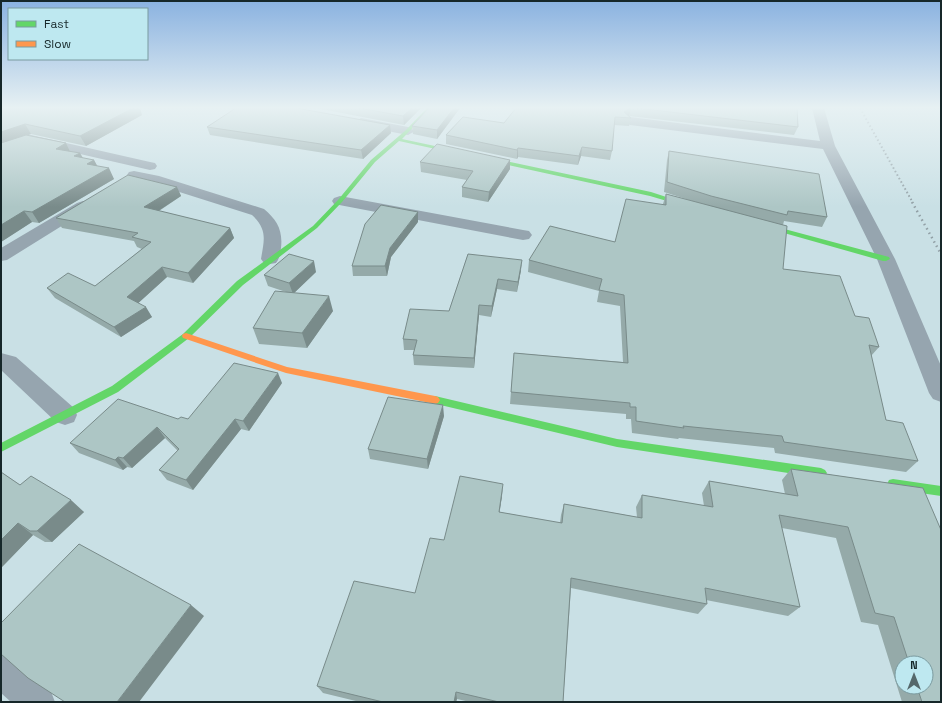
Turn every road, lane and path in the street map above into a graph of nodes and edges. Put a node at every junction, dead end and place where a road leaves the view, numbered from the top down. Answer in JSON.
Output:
{"nodes":[{"id":1,"x":27,"y":141,"type":"edge"},
{"id":2,"x":40,"y":141,"type":"edge"},
{"id":3,"x":395,"y":141,"type":"edge"},
{"id":4,"x":405,"y":141,"type":"edge"},
{"id":5,"x":787,"y":141,"type":"edge"},
{"id":6,"x":827,"y":141,"type":"edge"},
{"id":7,"x":828,"y":146,"type":"junction"},
{"id":8,"x":1,"y":151,"type":"edge"},
{"id":9,"x":94,"y":199,"type":"edge"},
{"id":10,"x":340,"y":201,"type":"junction"},
{"id":11,"x":701,"y":210,"type":"edge"},
{"id":12,"x":746,"y":221,"type":"edge"},
{"id":13,"x":523,"y":235,"type":"dead end"},
{"id":14,"x":1,"y":256,"type":"edge"},
{"id":15,"x":886,"y":258,"type":"junction"},
{"id":16,"x":270,"y":259,"type":"junction"},
{"id":17,"x":186,"y":336,"type":"junction"},
{"id":18,"x":1,"y":361,"type":"edge"},
{"id":19,"x":941,"y":393,"type":"edge"},
{"id":20,"x":65,"y":414,"type":"junction"},
{"id":21,"x":1,"y":448,"type":"edge"},
{"id":22,"x":830,"y":475,"type":"edge"},
{"id":23,"x":886,"y":483,"type":"edge"},
{"id":24,"x":941,"y":491,"type":"edge"},
{"id":25,"x":1,"y":669,"type":"edge"},
{"id":26,"x":37,"y":702,"type":"edge"}],
"edges":[{"from":1,"to":8,"type":"street"},
{"from":2,"to":16,"type":"street"},
{"from":3,"to":10,"type":"street"},
{"from":4,"to":11,"type":"street"},
{"from":5,"to":7,"type":"street"},
{"from":6,"to":7,"type":"street"},
{"from":7,"to":15,"type":"street"},
{"from":9,"to":14,"type":"street"},
{"from":10,"to":13,"type":"street"},
{"from":10,"to":16,"type":"street"},
{"from":12,"to":15,"type":"street"},
{"from":15,"to":19,"type":"street"},
{"from":16,"to":17,"type":"street"},
{"from":17,"to":20,"type":"street"},
{"from":17,"to":22,"type":"street"},
{"from":18,"to":20,"type":"street"},
{"from":20,"to":21,"type":"street"},
{"from":23,"to":24,"type":"street"},
{"from":25,"to":26,"type":"street"}]}
